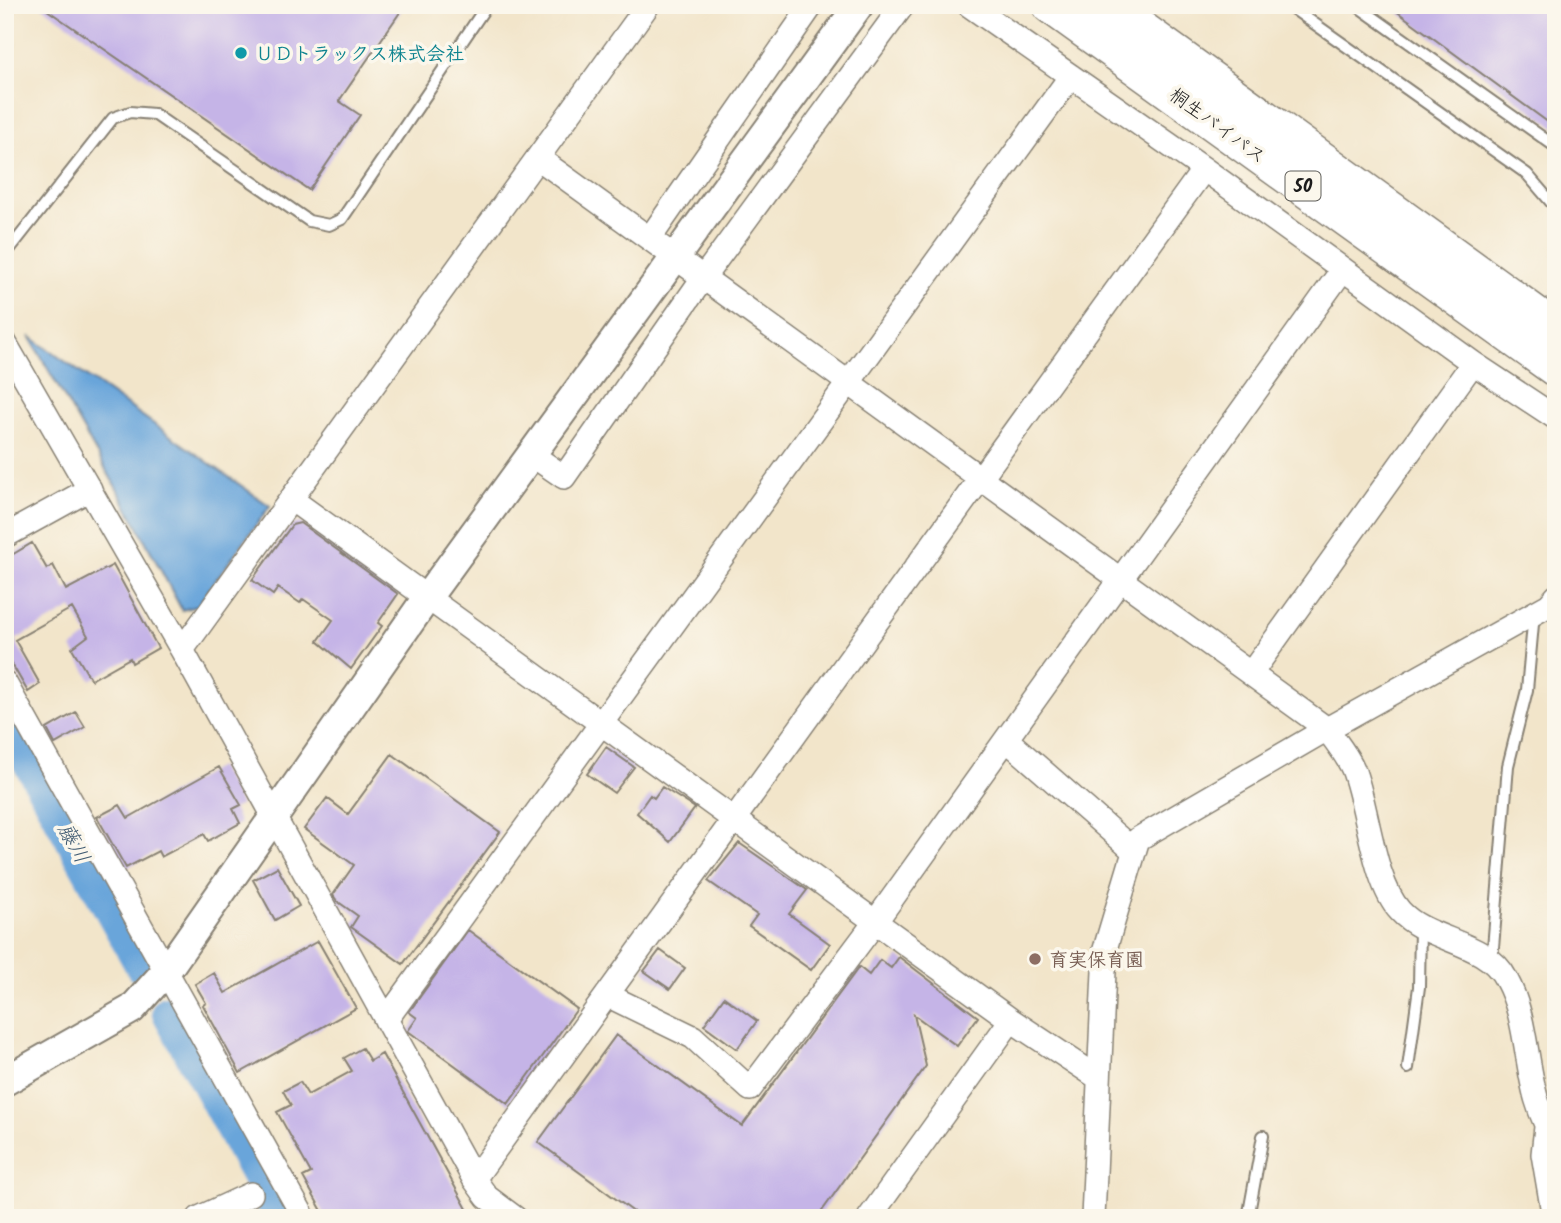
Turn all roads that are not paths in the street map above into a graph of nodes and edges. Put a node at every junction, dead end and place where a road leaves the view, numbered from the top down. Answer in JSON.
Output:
{"nodes":[{"id":1,"x":487,"y":5,"type":"edge"},
{"id":2,"x":648,"y":5,"type":"edge"},
{"id":3,"x":812,"y":5,"type":"edge"},
{"id":4,"x":859,"y":5,"type":"edge"},
{"id":5,"x":903,"y":5,"type":"edge"},
{"id":6,"x":969,"y":5,"type":"edge"},
{"id":7,"x":1051,"y":5,"type":"edge"},
{"id":8,"x":1107,"y":5,"type":"edge"},
{"id":9,"x":1289,"y":5,"type":"edge"},
{"id":10,"x":1356,"y":5,"type":"edge"},
{"id":11,"x":1071,"y":76,"type":"junction"},
{"id":12,"x":1556,"y":148,"type":"edge"},
{"id":13,"x":538,"y":158,"type":"junction"},
{"id":14,"x":1205,"y":169,"type":"junction"},
{"id":15,"x":1556,"y":208,"type":"edge"},
{"id":16,"x":650,"y":238,"type":"junction"},
{"id":17,"x":5,"y":256,"type":"edge"},
{"id":18,"x":676,"y":256,"type":"junction"},
{"id":19,"x":1343,"y":269,"type":"junction"},
{"id":20,"x":704,"y":278,"type":"junction"},
{"id":21,"x":1556,"y":330,"type":"edge"},
{"id":22,"x":5,"y":343,"type":"edge"},
{"id":23,"x":1473,"y":363,"type":"junction"},
{"id":24,"x":1556,"y":368,"type":"edge"},
{"id":25,"x":847,"y":382,"type":"junction"},
{"id":26,"x":1556,"y":418,"type":"edge"},
{"id":27,"x":532,"y":455,"type":"junction"},
{"id":28,"x":979,"y":477,"type":"junction"},
{"id":29,"x":90,"y":489,"type":"junction"},
{"id":30,"x":291,"y":499,"type":"junction"},
{"id":31,"x":5,"y":536,"type":"edge"},
{"id":32,"x":1122,"y":580,"type":"junction"},
{"id":33,"x":1556,"y":597,"type":"edge"},
{"id":34,"x":426,"y":599,"type":"junction"},
{"id":35,"x":1534,"y":613,"type":"junction"},
{"id":36,"x":182,"y":650,"type":"junction"},
{"id":37,"x":1252,"y":672,"type":"junction"},
{"id":38,"x":5,"y":683,"type":"edge"},
{"id":39,"x":603,"y":724,"type":"junction"},
{"id":40,"x":1327,"y":729,"type":"junction"},
{"id":41,"x":1007,"y":740,"type":"junction"},
{"id":42,"x":273,"y":818,"type":"junction"},
{"id":43,"x":736,"y":818,"type":"junction"},
{"id":44,"x":1134,"y":851,"type":"junction"},
{"id":45,"x":876,"y":921,"type":"junction"},
{"id":46,"x":1420,"y":926,"type":"junction"},
{"id":47,"x":1492,"y":960,"type":"junction"},
{"id":48,"x":167,"y":970,"type":"junction"},
{"id":49,"x":607,"y":995,"type":"junction"},
{"id":50,"x":386,"y":1020,"type":"junction"},
{"id":51,"x":1011,"y":1020,"type":"junction"},
{"id":52,"x":1408,"y":1068,"type":"dead end"},
{"id":53,"x":1097,"y":1077,"type":"junction"},
{"id":54,"x":5,"y":1081,"type":"edge"},
{"id":55,"x":1551,"y":1134,"type":"edge"},
{"id":56,"x":1263,"y":1136,"type":"dead end"},
{"id":57,"x":474,"y":1179,"type":"junction"},
{"id":58,"x":251,"y":1194,"type":"dead end"},
{"id":59,"x":199,"y":1218,"type":"edge"},
{"id":60,"x":303,"y":1218,"type":"edge"},
{"id":61,"x":515,"y":1218,"type":"edge"},
{"id":62,"x":869,"y":1218,"type":"edge"},
{"id":63,"x":1093,"y":1218,"type":"edge"},
{"id":64,"x":1248,"y":1218,"type":"edge"},
{"id":65,"x":1554,"y":1218,"type":"edge"}],
"edges":[{"from":1,"to":17,"type":"lane"},
{"from":2,"to":13,"type":"street"},
{"from":3,"to":16,"type":"street"},
{"from":4,"to":18,"type":"street"},
{"from":5,"to":20,"type":"street"},
{"from":6,"to":11,"type":"street"},
{"from":7,"to":24,"type":"highway","name":"桐生バイパス","number":"50"},
{"from":8,"to":21,"type":"highway","name":"桐生バイパス","number":"50"},
{"from":9,"to":15,"type":"lane"},
{"from":10,"to":12,"type":"lane"},
{"from":11,"to":14,"type":"street"},
{"from":11,"to":25,"type":"street"},
{"from":13,"to":16,"type":"street"},
{"from":13,"to":30,"type":"street"},
{"from":14,"to":19,"type":"street"},
{"from":14,"to":28,"type":"street"},
{"from":16,"to":18,"type":"street"},
{"from":18,"to":20,"type":"street"},
{"from":18,"to":27,"type":"street"},
{"from":19,"to":23,"type":"street"},
{"from":19,"to":32,"type":"street"},
{"from":20,"to":25,"type":"street"},
{"from":20,"to":27,"type":"street"},
{"from":22,"to":29,"type":"street"},
{"from":23,"to":26,"type":"street"},
{"from":23,"to":37,"type":"street"},
{"from":25,"to":28,"type":"street"},
{"from":25,"to":39,"type":"street"},
{"from":27,"to":34,"type":"street"},
{"from":28,"to":32,"type":"street"},
{"from":28,"to":43,"type":"street"},
{"from":29,"to":31,"type":"street"},
{"from":29,"to":36,"type":"street"},
{"from":30,"to":34,"type":"street"},
{"from":30,"to":36,"type":"street"},
{"from":32,"to":37,"type":"street"},
{"from":32,"to":41,"type":"street"},
{"from":33,"to":35,"type":"street"},
{"from":34,"to":39,"type":"street"},
{"from":34,"to":42,"type":"street"},
{"from":35,"to":40,"type":"street"},
{"from":35,"to":47,"type":"lane"},
{"from":36,"to":42,"type":"street"},
{"from":37,"to":40,"type":"street"},
{"from":38,"to":48,"type":"street"},
{"from":39,"to":43,"type":"street"},
{"from":39,"to":50,"type":"street"},
{"from":40,"to":44,"type":"street"},
{"from":40,"to":46,"type":"street"},
{"from":41,"to":44,"type":"street"},
{"from":41,"to":45,"type":"street"},
{"from":42,"to":48,"type":"street"},
{"from":42,"to":50,"type":"street"},
{"from":43,"to":45,"type":"street"},
{"from":43,"to":49,"type":"street"},
{"from":44,"to":53,"type":"street"},
{"from":45,"to":49,"type":"street"},
{"from":45,"to":51,"type":"street"},
{"from":46,"to":47,"type":"street"},
{"from":46,"to":52,"type":"lane"},
{"from":47,"to":55,"type":"street"},
{"from":48,"to":54,"type":"street"},
{"from":48,"to":60,"type":"street"},
{"from":49,"to":57,"type":"street"},
{"from":50,"to":57,"type":"street"},
{"from":51,"to":53,"type":"street"},
{"from":51,"to":62,"type":"street"},
{"from":53,"to":63,"type":"street"},
{"from":55,"to":65,"type":"street"},
{"from":56,"to":64,"type":"lane"},
{"from":57,"to":61,"type":"street"},
{"from":58,"to":59,"type":"street"}]}
